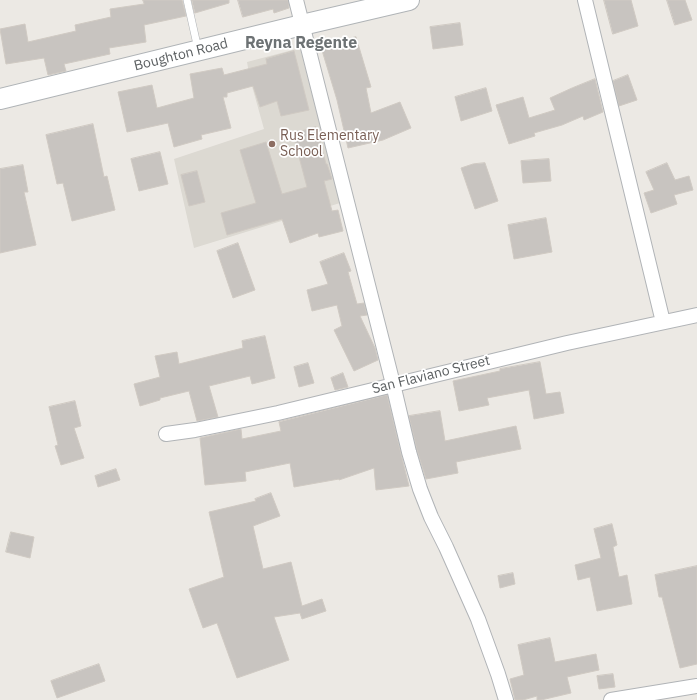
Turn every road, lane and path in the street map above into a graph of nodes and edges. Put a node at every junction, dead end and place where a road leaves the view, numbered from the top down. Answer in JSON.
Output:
{"nodes":[{"id":1,"x":187,"y":0,"type":"edge"},
{"id":2,"x":296,"y":0,"type":"edge"},
{"id":3,"x":409,"y":0,"type":"edge"},
{"id":4,"x":585,"y":0,"type":"edge"},
{"id":5,"x":302,"y":25,"type":"junction"},
{"id":6,"x":198,"y":50,"type":"junction"},
{"id":7,"x":0,"y":99,"type":"edge"},
{"id":8,"x":697,"y":315,"type":"edge"},
{"id":9,"x":663,"y":322,"type":"junction"},
{"id":10,"x":393,"y":384,"type":"junction"},
{"id":11,"x":166,"y":434,"type":"dead end"},
{"id":12,"x":697,"y":686,"type":"edge"},
{"id":13,"x":506,"y":700,"type":"edge"},
{"id":14,"x":611,"y":700,"type":"edge"}],
"edges":[{"from":1,"to":6,"type":"lane"},
{"from":2,"to":5,"type":"street"},
{"from":3,"to":5,"type":"main road","name":"Boughton Road"},
{"from":4,"to":9,"type":"street"},
{"from":5,"to":6,"type":"main road","name":"Boughton Road"},
{"from":5,"to":10,"type":"street"},
{"from":6,"to":7,"type":"main road","name":"Boughton Road"},
{"from":8,"to":9,"type":"street","name":"San Flaviano Street"},
{"from":9,"to":10,"type":"street","name":"San Flaviano Street"},
{"from":10,"to":11,"type":"street","name":"San Flaviano Street"},
{"from":10,"to":13,"type":"street"},
{"from":12,"to":14,"type":"street"}]}
